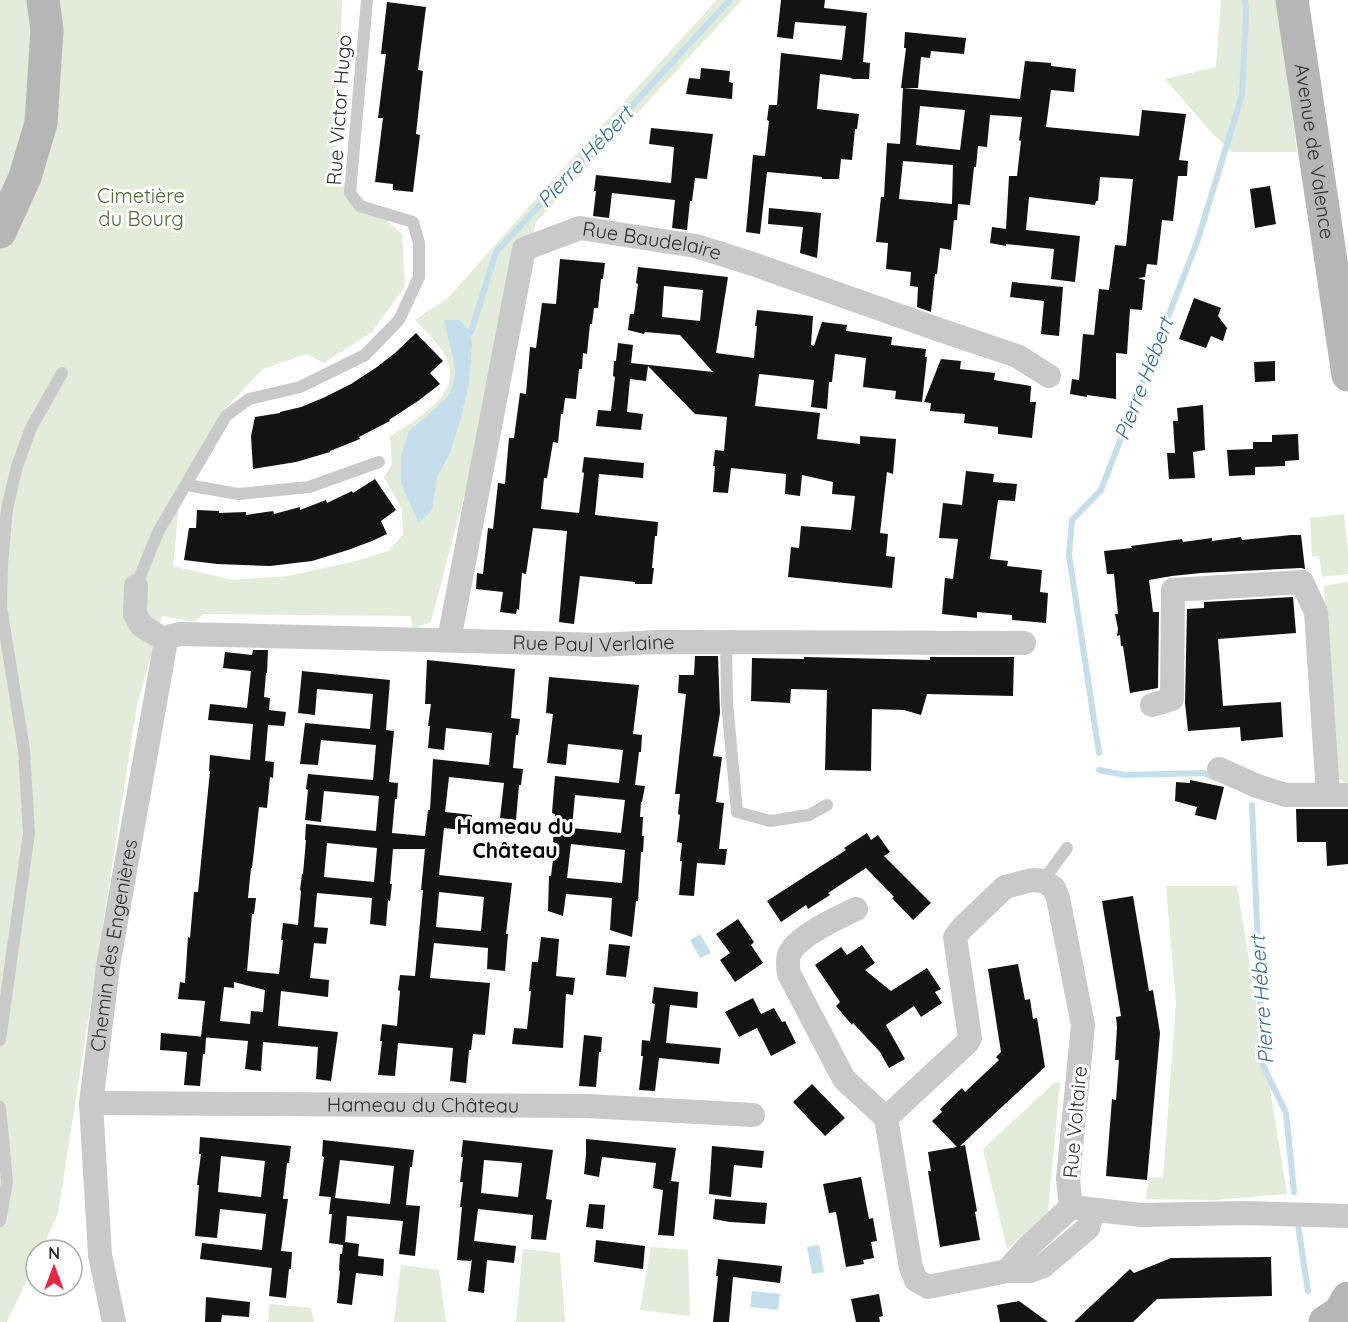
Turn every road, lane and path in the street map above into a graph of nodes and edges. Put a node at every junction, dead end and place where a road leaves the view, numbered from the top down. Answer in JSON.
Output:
{"nodes":[{"id":1,"x":43,"y":0,"type":"edge"},
{"id":2,"x":367,"y":0,"type":"edge"},
{"id":3,"x":1292,"y":0,"type":"edge"},
{"id":4,"x":0,"y":232,"type":"edge"},
{"id":5,"x":62,"y":373,"type":"dead end"},
{"id":6,"x":1348,"y":375,"type":"edge"},
{"id":7,"x":1049,"y":376,"type":"dead end"},
{"id":8,"x":379,"y":462,"type":"dead end"},
{"id":9,"x":187,"y":485,"type":"junction"},
{"id":10,"x":136,"y":586,"type":"joint"},
{"id":11,"x":448,"y":640,"type":"junction"},
{"id":12,"x":166,"y":641,"type":"junction"},
{"id":13,"x":726,"y":642,"type":"junction"},
{"id":14,"x":1024,"y":643,"type":"dead end"},
{"id":15,"x":1152,"y":705,"type":"dead end"},
{"id":16,"x":1219,"y":769,"type":"dead end"},
{"id":17,"x":1338,"y":795,"type":"edge"},
{"id":18,"x":827,"y":805,"type":"dead end"},
{"id":19,"x":1067,"y":848,"type":"dead end"},
{"id":20,"x":1043,"y":881,"type":"junction"},
{"id":21,"x":856,"y":909,"type":"dead end"},
{"id":22,"x":0,"y":1040,"type":"edge"},
{"id":23,"x":91,"y":1103,"type":"junction"},
{"id":24,"x":0,"y":1107,"type":"edge"},
{"id":25,"x":753,"y":1115,"type":"dead end"},
{"id":26,"x":886,"y":1118,"type":"junction"},
{"id":27,"x":1082,"y":1208,"type":"junction"},
{"id":28,"x":1347,"y":1219,"type":"edge"},
{"id":29,"x":0,"y":1221,"type":"edge"},
{"id":30,"x":1348,"y":1298,"type":"edge"},
{"id":31,"x":114,"y":1322,"type":"edge"},
{"id":32,"x":1325,"y":1322,"type":"edge"}],
"edges":[{"from":1,"to":4,"type":"main road"},
{"from":2,"to":9,"type":"lane","name":"Rue Victor Hugo"},
{"from":3,"to":6,"type":"main road","name":"Avenue de Valence"},
{"from":5,"to":22,"type":"lane"},
{"from":7,"to":11,"type":"street","name":"Rue Baudelaire"},
{"from":8,"to":9,"type":"lane"},
{"from":9,"to":10,"type":"lane","name":"Rue Victor Hugo"},
{"from":10,"to":12,"type":"street"},
{"from":11,"to":12,"type":"street","name":"Rue Paul Verlaine"},
{"from":11,"to":13,"type":"street","name":"Rue Paul Verlaine"},
{"from":12,"to":23,"type":"street","name":"Chemin des Engenières"},
{"from":13,"to":14,"type":"street","name":"Rue Paul Verlaine"},
{"from":13,"to":18,"type":"lane"},
{"from":15,"to":17,"type":"street"},
{"from":16,"to":17,"type":"street"},
{"from":19,"to":20,"type":"lane"},
{"from":20,"to":26,"type":"street"},
{"from":20,"to":27,"type":"street","name":"Rue Voltaire"},
{"from":21,"to":26,"type":"street"},
{"from":23,"to":25,"type":"street","name":"Hameau du Château"},
{"from":23,"to":31,"type":"street","name":"Chemin des Engenières"},
{"from":24,"to":29,"type":"lane"},
{"from":26,"to":27,"type":"street"},
{"from":27,"to":28,"type":"street"},
{"from":30,"to":32,"type":"main road"}]}
